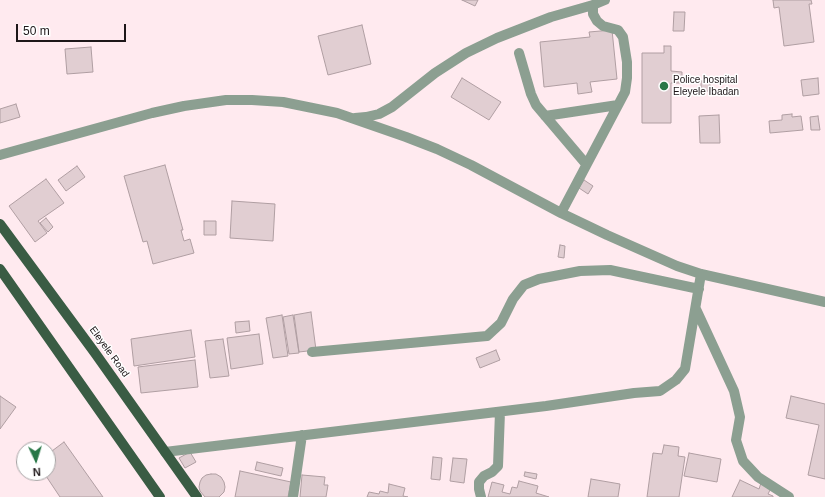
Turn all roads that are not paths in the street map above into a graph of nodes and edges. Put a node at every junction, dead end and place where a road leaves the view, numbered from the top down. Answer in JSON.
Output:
{"nodes":[{"id":1,"x":605,"y":0,"type":"edge"},
{"id":2,"x":592,"y":5,"type":"junction"},
{"id":3,"x":519,"y":53,"type":"dead end"},
{"id":4,"x":618,"y":105,"type":"junction"},
{"id":5,"x":545,"y":116,"type":"junction"},
{"id":6,"x":351,"y":118,"type":"junction"},
{"id":7,"x":0,"y":155,"type":"edge"},
{"id":8,"x":586,"y":164,"type":"junction"},
{"id":9,"x":561,"y":213,"type":"junction"},
{"id":10,"x":0,"y":224,"type":"edge"},
{"id":11,"x":0,"y":269,"type":"edge"},
{"id":12,"x":701,"y":274,"type":"junction"},
{"id":13,"x":699,"y":289,"type":"junction"},
{"id":14,"x":825,"y":302,"type":"edge"},
{"id":15,"x":696,"y":309,"type":"junction"},
{"id":16,"x":312,"y":352,"type":"dead end"},
{"id":17,"x":500,"y":412,"type":"junction"},
{"id":18,"x":302,"y":435,"type":"junction"},
{"id":19,"x":165,"y":452,"type":"junction"},
{"id":20,"x":160,"y":497,"type":"edge"},
{"id":21,"x":197,"y":497,"type":"edge"},
{"id":22,"x":293,"y":497,"type":"edge"},
{"id":23,"x":481,"y":497,"type":"edge"},
{"id":24,"x":789,"y":497,"type":"edge"}],
"edges":[{"from":1,"to":2,"type":"street"},
{"from":2,"to":4,"type":"street"},
{"from":2,"to":6,"type":"street"},
{"from":3,"to":5,"type":"street"},
{"from":4,"to":5,"type":"street"},
{"from":4,"to":8,"type":"street"},
{"from":5,"to":8,"type":"street"},
{"from":6,"to":7,"type":"street"},
{"from":6,"to":9,"type":"street"},
{"from":8,"to":9,"type":"street"},
{"from":9,"to":12,"type":"street"},
{"from":10,"to":19,"type":"main road","name":"Eleyele Road"},
{"from":11,"to":20,"type":"main road"},
{"from":12,"to":13,"type":"street"},
{"from":12,"to":14,"type":"street"},
{"from":13,"to":15,"type":"street"},
{"from":13,"to":16,"type":"street"},
{"from":15,"to":17,"type":"street"},
{"from":15,"to":24,"type":"street"},
{"from":17,"to":18,"type":"street"},
{"from":17,"to":23,"type":"street"},
{"from":18,"to":19,"type":"street"},
{"from":18,"to":22,"type":"street"},
{"from":19,"to":21,"type":"main road","name":"Eleyele Road"}]}
